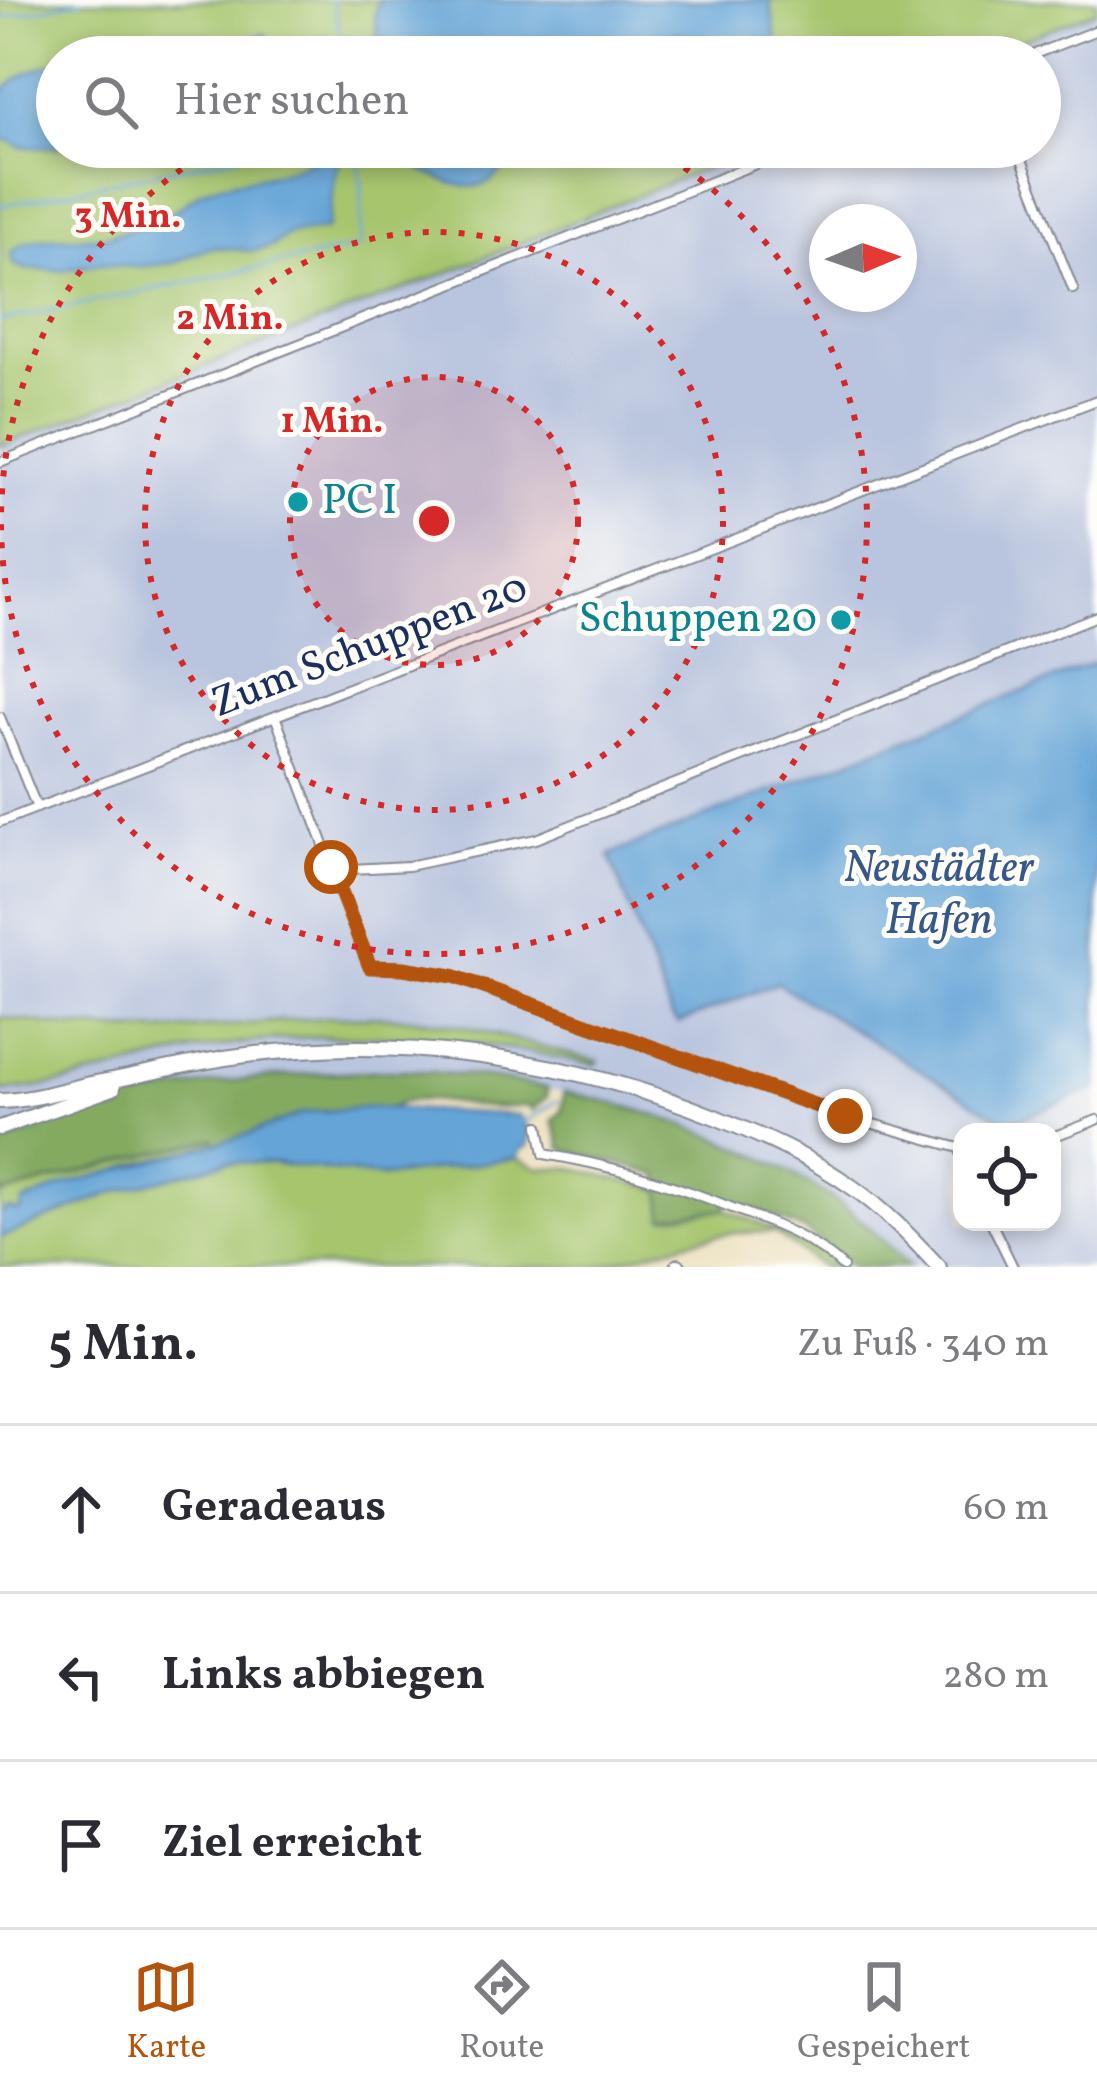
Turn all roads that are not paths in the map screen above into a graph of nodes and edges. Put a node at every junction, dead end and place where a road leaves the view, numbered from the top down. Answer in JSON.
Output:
{"nodes":[{"id":1,"x":1097,"y":29,"type":"edge"},
{"id":2,"x":1061,"y":43,"type":"edge"},
{"id":3,"x":746,"y":168,"type":"edge"},
{"id":4,"x":1025,"y":168,"type":"edge"},
{"id":5,"x":1073,"y":289,"type":"dead end"},
{"id":6,"x":1097,"y":400,"type":"edge"},
{"id":7,"x":0,"y":462,"type":"edge"},
{"id":8,"x":1097,"y":616,"type":"edge"},
{"id":9,"x":274,"y":716,"type":"junction"},
{"id":10,"x":0,"y":717,"type":"edge"},
{"id":11,"x":37,"y":808,"type":"junction"},
{"id":12,"x":0,"y":822,"type":"edge"},
{"id":13,"x":332,"y":870,"type":"junction"},
{"id":14,"x":140,"y":1077,"type":"junction"},
{"id":15,"x":0,"y":1101,"type":"edge"},
{"id":16,"x":1097,"y":1120,"type":"edge"},
{"id":17,"x":0,"y":1125,"type":"edge"},
{"id":18,"x":538,"y":1126,"type":"dead end"},
{"id":19,"x":1061,"y":1134,"type":"edge"},
{"id":20,"x":953,"y":1148,"type":"edge"},
{"id":21,"x":995,"y":1231,"type":"edge"},
{"id":22,"x":843,"y":1267,"type":"edge"},
{"id":23,"x":939,"y":1267,"type":"edge"},
{"id":24,"x":1013,"y":1267,"type":"edge"}],
"edges":[{"from":1,"to":2,"type":"lane"},
{"from":3,"to":7,"type":"lane"},
{"from":4,"to":5,"type":"lane"},
{"from":6,"to":9,"type":"lane","name":"Zum Schuppen 20"},
{"from":8,"to":13,"type":"lane"},
{"from":9,"to":11,"type":"lane","name":"Zum Schuppen 20"},
{"from":9,"to":13,"type":"lane"},
{"from":10,"to":11,"type":"lane"},
{"from":11,"to":12,"type":"lane","name":"Zum Schuppen 20"},
{"from":13,"to":20,"type":"lane"},
{"from":14,"to":15,"type":"street"},
{"from":14,"to":17,"type":"street"},
{"from":14,"to":23,"type":"street"},
{"from":16,"to":19,"type":"lane"},
{"from":18,"to":22,"type":"lane"},
{"from":21,"to":24,"type":"lane"}]}
